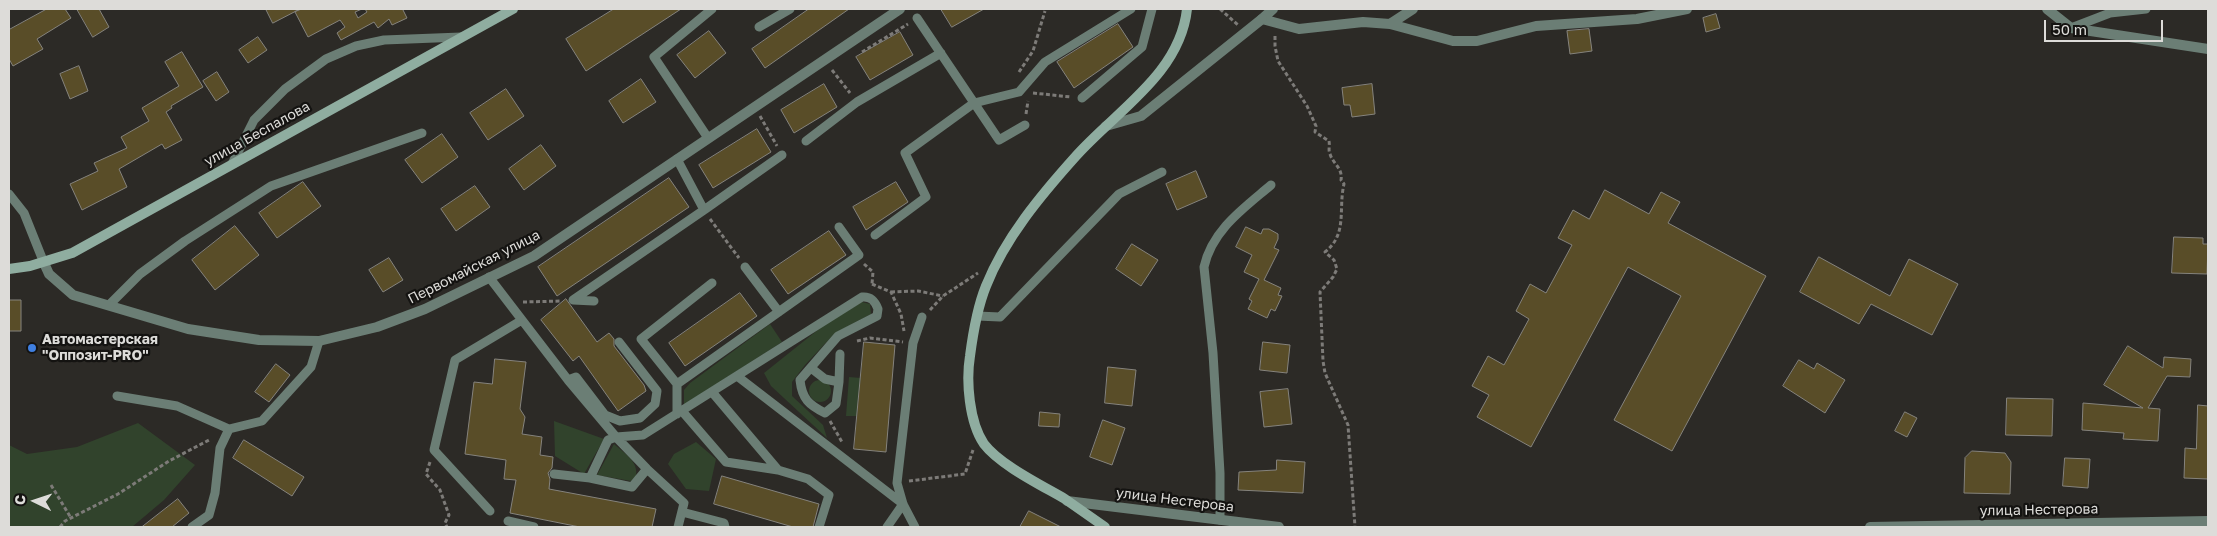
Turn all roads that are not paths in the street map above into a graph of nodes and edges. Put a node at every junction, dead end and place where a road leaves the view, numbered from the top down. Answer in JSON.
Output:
{"nodes":[{"id":1,"x":513,"y":9,"type":"edge"},
{"id":2,"x":712,"y":9,"type":"edge"},
{"id":3,"x":790,"y":9,"type":"edge"},
{"id":4,"x":900,"y":9,"type":"edge"},
{"id":5,"x":1131,"y":9,"type":"edge"},
{"id":6,"x":1152,"y":9,"type":"edge"},
{"id":7,"x":1187,"y":9,"type":"edge"},
{"id":8,"x":1273,"y":9,"type":"edge"},
{"id":9,"x":1413,"y":9,"type":"edge"},
{"id":10,"x":1687,"y":9,"type":"edge"},
{"id":11,"x":2047,"y":9,"type":"edge"},
{"id":12,"x":2146,"y":9,"type":"edge"},
{"id":13,"x":917,"y":18,"type":"dead end"},
{"id":14,"x":1266,"y":20,"type":"junction"},
{"id":15,"x":1390,"y":24,"type":"junction"},
{"id":16,"x":759,"y":27,"type":"dead end"},
{"id":17,"x":2071,"y":28,"type":"junction"},
{"id":18,"x":461,"y":38,"type":"junction"},
{"id":19,"x":2208,"y":49,"type":"edge"},
{"id":20,"x":941,"y":53,"type":"junction"},
{"id":21,"x":1082,"y":98,"type":"road end"},
{"id":22,"x":974,"y":103,"type":"junction"},
{"id":23,"x":1025,"y":125,"type":"road end"},
{"id":24,"x":1106,"y":126,"type":"junction"},
{"id":25,"x":422,"y":133,"type":"dead end"},
{"id":26,"x":708,"y":138,"type":"junction"},
{"id":27,"x":806,"y":141,"type":"dead end"},
{"id":28,"x":782,"y":155,"type":"road end"},
{"id":29,"x":676,"y":159,"type":"junction"},
{"id":30,"x":232,"y":164,"type":"junction"},
{"id":31,"x":1162,"y":172,"type":"dead end"},
{"id":32,"x":1271,"y":185,"type":"dead end"},
{"id":33,"x":9,"y":194,"type":"edge"},
{"id":34,"x":704,"y":210,"type":"junction"},
{"id":35,"x":839,"y":227,"type":"dead end"},
{"id":36,"x":875,"y":235,"type":"dead end"},
{"id":37,"x":44,"y":262,"type":"junction"},
{"id":38,"x":745,"y":267,"type":"road end"},
{"id":39,"x":9,"y":269,"type":"edge"},
{"id":40,"x":489,"y":277,"type":"junction"},
{"id":41,"x":712,"y":283,"type":"dead end"},
{"id":42,"x":594,"y":301,"type":"dead end"},
{"id":43,"x":109,"y":305,"type":"junction"},
{"id":44,"x":780,"y":312,"type":"junction"},
{"id":45,"x":978,"y":316,"type":"junction"},
{"id":46,"x":922,"y":317,"type":"road end"},
{"id":47,"x":522,"y":320,"type":"junction"},
{"id":48,"x":319,"y":341,"type":"junction"},
{"id":49,"x":619,"y":342,"type":"dead end"},
{"id":50,"x":840,"y":354,"type":"road end"},
{"id":51,"x":811,"y":368,"type":"junction"},
{"id":52,"x":737,"y":376,"type":"junction"},
{"id":53,"x":568,"y":380,"type":"junction"},
{"id":54,"x":839,"y":382,"type":"junction"},
{"id":55,"x":677,"y":384,"type":"junction"},
{"id":56,"x":712,"y":392,"type":"junction"},
{"id":57,"x":117,"y":396,"type":"dead end"},
{"id":58,"x":680,"y":412,"type":"junction"},
{"id":59,"x":229,"y":429,"type":"junction"},
{"id":60,"x":616,"y":437,"type":"junction"},
{"id":61,"x":647,"y":470,"type":"junction"},
{"id":62,"x":778,"y":470,"type":"junction"},
{"id":63,"x":554,"y":474,"type":"dead end"},
{"id":64,"x":590,"y":478,"type":"junction"},
{"id":65,"x":1067,"y":501,"type":"junction"},
{"id":66,"x":903,"y":504,"type":"junction"},
{"id":67,"x":490,"y":511,"type":"dead end"},
{"id":68,"x":682,"y":512,"type":"junction"},
{"id":69,"x":1220,"y":520,"type":"junction"},
{"id":70,"x":508,"y":521,"type":"dead end"},
{"id":71,"x":2208,"y":521,"type":"edge"},
{"id":72,"x":192,"y":527,"type":"edge"},
{"id":73,"x":534,"y":527,"type":"edge"},
{"id":74,"x":678,"y":527,"type":"edge"},
{"id":75,"x":725,"y":527,"type":"edge"},
{"id":76,"x":820,"y":527,"type":"edge"},
{"id":77,"x":887,"y":527,"type":"edge"},
{"id":78,"x":915,"y":527,"type":"edge"},
{"id":79,"x":1105,"y":527,"type":"edge"},
{"id":80,"x":1279,"y":527,"type":"edge"},
{"id":81,"x":1870,"y":527,"type":"edge"}],
"edges":[{"from":1,"to":18,"type":"main road","name":"улица Беспалова"},
{"from":2,"to":26,"type":"lane"},
{"from":3,"to":16,"type":"lane"},
{"from":4,"to":26,"type":"street","name":"Первомайская улица"},
{"from":5,"to":22,"type":"lane"},
{"from":6,"to":21,"type":"lane"},
{"from":7,"to":24,"type":"main road"},
{"from":8,"to":14,"type":"street"},
{"from":9,"to":15,"type":"street"},
{"from":10,"to":15,"type":"street"},
{"from":11,"to":17,"type":"street"},
{"from":12,"to":17,"type":"lane"},
{"from":13,"to":20,"type":"lane"},
{"from":14,"to":15,"type":"street"},
{"from":14,"to":24,"type":"street"},
{"from":17,"to":19,"type":"street"},
{"from":18,"to":30,"type":"main road","name":"улица Беспалова"},
{"from":18,"to":30,"type":"lane"},
{"from":20,"to":22,"type":"lane"},
{"from":20,"to":27,"type":"lane"},
{"from":22,"to":23,"type":"lane"},
{"from":22,"to":36,"type":"lane"},
{"from":24,"to":45,"type":"main road"},
{"from":25,"to":43,"type":"lane"},
{"from":26,"to":29,"type":"street","name":"Первомайская улица"},
{"from":28,"to":34,"type":"lane"},
{"from":29,"to":34,"type":"lane"},
{"from":29,"to":40,"type":"street","name":"Первомайская улица"},
{"from":30,"to":37,"type":"main road","name":"улица Беспалова"},
{"from":31,"to":45,"type":"lane"},
{"from":32,"to":69,"type":"lane"},
{"from":33,"to":37,"type":"lane"},
{"from":34,"to":42,"type":"lane"},
{"from":35,"to":44,"type":"lane"},
{"from":37,"to":39,"type":"main road","name":"улица Беспалова"},
{"from":37,"to":43,"type":"street","name":"Первомайская улица"},
{"from":38,"to":44,"type":"lane"},
{"from":40,"to":47,"type":"lane"},
{"from":40,"to":48,"type":"street","name":"Первомайская улица"},
{"from":41,"to":55,"type":"lane"},
{"from":43,"to":48,"type":"street","name":"Первомайская улица"},
{"from":44,"to":55,"type":"lane"},
{"from":45,"to":65,"type":"main road"},
{"from":46,"to":66,"type":"lane"},
{"from":47,"to":53,"type":"lane"},
{"from":47,"to":67,"type":"lane"},
{"from":48,"to":59,"type":"lane"},
{"from":49,"to":53,"type":"lane"},
{"from":50,"to":54,"type":"lane"},
{"from":51,"to":52,"type":"lane"},
{"from":51,"to":54,"type":"lane"},
{"from":51,"to":54,"type":"lane"},
{"from":52,"to":56,"type":"lane"},
{"from":52,"to":66,"type":"lane"},
{"from":53,"to":60,"type":"lane"},
{"from":55,"to":58,"type":"lane"},
{"from":56,"to":58,"type":"lane"},
{"from":56,"to":62,"type":"lane"},
{"from":57,"to":59,"type":"lane"},
{"from":58,"to":60,"type":"lane"},
{"from":58,"to":62,"type":"lane"},
{"from":59,"to":72,"type":"lane"},
{"from":60,"to":61,"type":"lane"},
{"from":60,"to":64,"type":"lane"},
{"from":61,"to":64,"type":"lane"},
{"from":61,"to":68,"type":"lane"},
{"from":62,"to":76,"type":"lane"},
{"from":63,"to":64,"type":"lane"},
{"from":65,"to":69,"type":"street","name":"улица Нестерова"},
{"from":65,"to":79,"type":"main road"},
{"from":66,"to":77,"type":"lane"},
{"from":66,"to":78,"type":"lane"},
{"from":68,"to":74,"type":"lane"},
{"from":68,"to":75,"type":"lane"},
{"from":69,"to":80,"type":"street","name":"улица Нестерова"},
{"from":70,"to":73,"type":"lane"},
{"from":71,"to":81,"type":"street","name":"улица Нестерова"}]}
